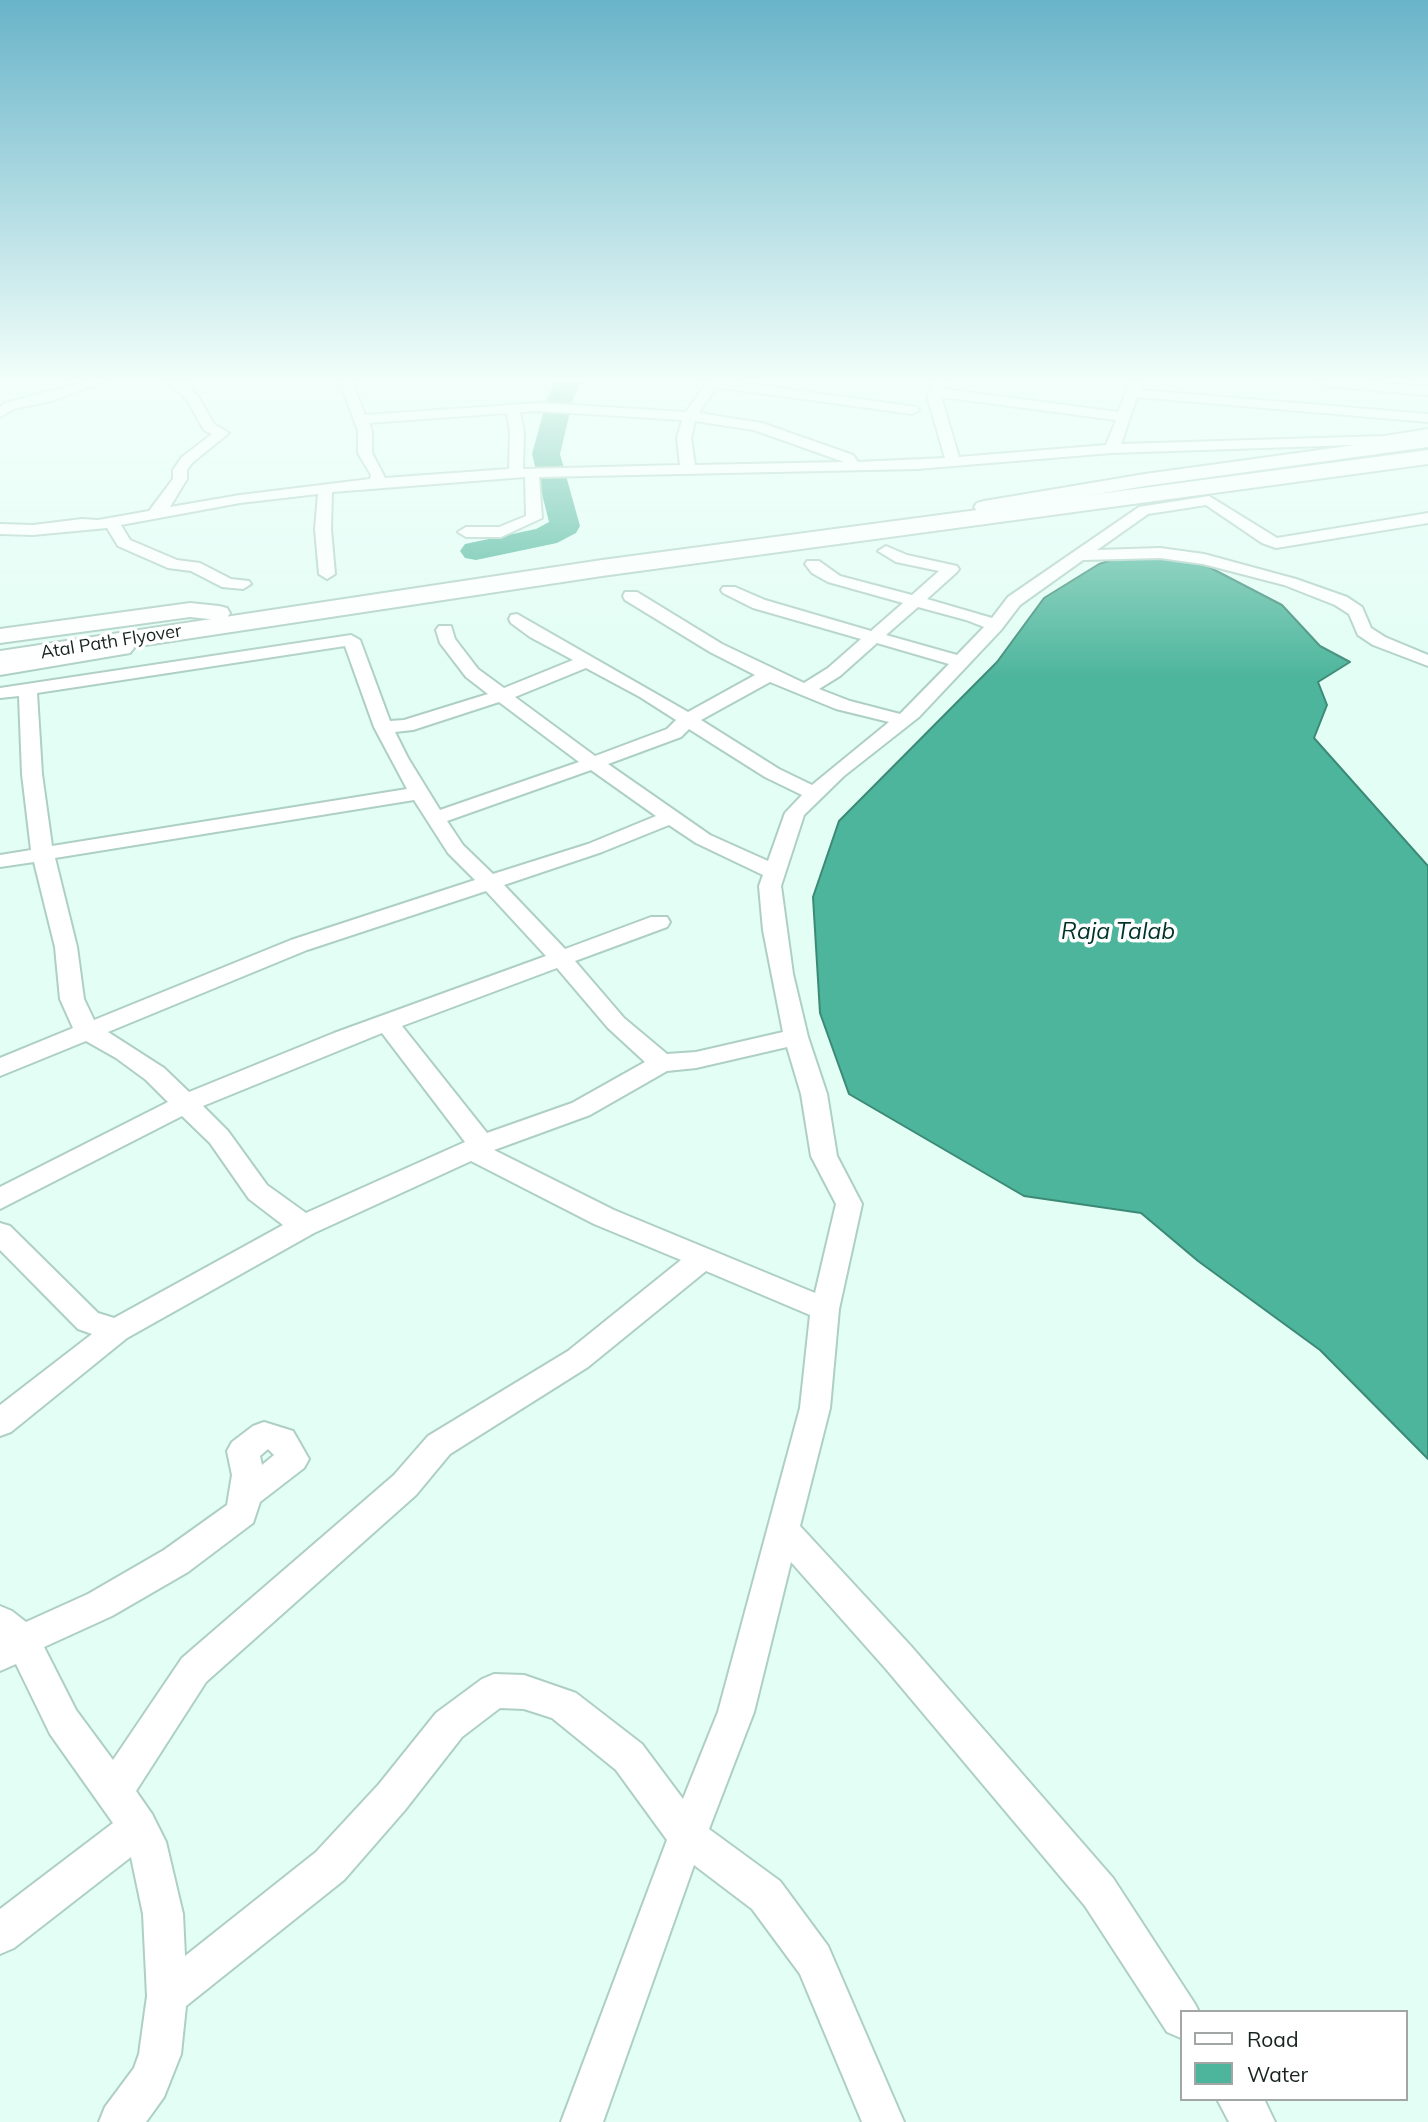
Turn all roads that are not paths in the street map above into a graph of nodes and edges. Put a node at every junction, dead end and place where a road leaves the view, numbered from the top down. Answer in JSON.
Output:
{"nodes":[{"id":1,"x":179,"y":481,"type":"edge"},
{"id":2,"x":417,"y":481,"type":"edge"},
{"id":3,"x":526,"y":481,"type":"edge"},
{"id":4,"x":1140,"y":481,"type":"edge"},
{"id":5,"x":1204,"y":481,"type":"edge"},
{"id":6,"x":1227,"y":481,"type":"edge"},
{"id":7,"x":1296,"y":481,"type":"edge"},
{"id":8,"x":377,"y":484,"type":"joint"},
{"id":9,"x":324,"y":489,"type":"junction"},
{"id":10,"x":1118,"y":494,"type":"junction"},
{"id":11,"x":988,"y":511,"type":"junction"},
{"id":12,"x":153,"y":516,"type":"junction"},
{"id":13,"x":1428,"y":518,"type":"edge"},
{"id":14,"x":112,"y":523,"type":"junction"},
{"id":15,"x":0,"y":529,"type":"edge"},
{"id":16,"x":466,"y":532,"type":"dead end"},
{"id":17,"x":886,"y":551,"type":"dead end"},
{"id":18,"x":1079,"y":555,"type":"junction"},
{"id":19,"x":813,"y":564,"type":"dead end"},
{"id":20,"x":327,"y":574,"type":"dead end"},
{"id":21,"x":243,"y":584,"type":"dead end"},
{"id":22,"x":729,"y":590,"type":"dead end"},
{"id":23,"x":631,"y":596,"type":"dead end"},
{"id":24,"x":916,"y":601,"type":"junction"},
{"id":25,"x":221,"y":619,"type":"junction"},
{"id":26,"x":517,"y":619,"type":"dead end"},
{"id":27,"x":177,"y":625,"type":"junction"},
{"id":28,"x":995,"y":626,"type":"junction"},
{"id":29,"x":444,"y":630,"type":"dead end"},
{"id":30,"x":0,"y":636,"type":"edge"},
{"id":31,"x":874,"y":638,"type":"junction"},
{"id":32,"x":0,"y":647,"type":"edge"},
{"id":33,"x":0,"y":659,"type":"edge"},
{"id":34,"x":589,"y":660,"type":"junction"},
{"id":35,"x":1428,"y":661,"type":"edge"},
{"id":36,"x":961,"y":662,"type":"junction"},
{"id":37,"x":0,"y":668,"type":"edge"},
{"id":38,"x":769,"y":675,"type":"junction"},
{"id":39,"x":28,"y":690,"type":"junction"},
{"id":40,"x":804,"y":691,"type":"junction"},
{"id":41,"x":0,"y":693,"type":"edge"},
{"id":42,"x":501,"y":696,"type":"junction"},
{"id":43,"x":689,"y":719,"type":"junction"},
{"id":44,"x":903,"y":720,"type":"junction"},
{"id":45,"x":383,"y":727,"type":"junction"},
{"id":46,"x":594,"y":761,"type":"junction"},
{"id":47,"x":418,"y":793,"type":"junction"},
{"id":48,"x":815,"y":794,"type":"junction"},
{"id":49,"x":671,"y":817,"type":"junction"},
{"id":50,"x":435,"y":818,"type":"junction"},
{"id":51,"x":43,"y":853,"type":"junction"},
{"id":52,"x":0,"y":861,"type":"edge"},
{"id":53,"x":774,"y":872,"type":"junction"},
{"id":54,"x":490,"y":883,"type":"junction"},
{"id":55,"x":659,"y":922,"type":"dead end"},
{"id":56,"x":561,"y":959,"type":"junction"},
{"id":57,"x":388,"y":1024,"type":"junction"},
{"id":58,"x":87,"y":1031,"type":"junction"},
{"id":59,"x":796,"y":1037,"type":"junction"},
{"id":60,"x":662,"y":1063,"type":"junction"},
{"id":61,"x":0,"y":1068,"type":"edge"},
{"id":62,"x":184,"y":1104,"type":"junction"},
{"id":63,"x":477,"y":1147,"type":"junction"},
{"id":64,"x":0,"y":1199,"type":"edge"},
{"id":65,"x":304,"y":1226,"type":"junction"},
{"id":66,"x":0,"y":1233,"type":"edge"},
{"id":67,"x":703,"y":1258,"type":"junction"},
{"id":68,"x":825,"y":1309,"type":"junction"},
{"id":69,"x":117,"y":1330,"type":"junction"},
{"id":70,"x":0,"y":1423,"type":"edge"},
{"id":71,"x":245,"y":1495,"type":"dead end"},
{"id":72,"x":783,"y":1530,"type":"junction"},
{"id":73,"x":7,"y":1639,"type":"edge"},
{"id":74,"x":113,"y":1793,"type":"junction"},
{"id":75,"x":139,"y":1827,"type":"junction"},
{"id":76,"x":687,"y":1836,"type":"junction"},
{"id":77,"x":0,"y":1934,"type":"edge"},
{"id":78,"x":167,"y":1996,"type":"junction"},
{"id":79,"x":1180,"y":2016,"type":"edge"},
{"id":80,"x":1239,"y":2101,"type":"edge"},
{"id":81,"x":120,"y":2122,"type":"edge"},
{"id":82,"x":582,"y":2122,"type":"edge"},
{"id":83,"x":883,"y":2122,"type":"edge"},
{"id":84,"x":1254,"y":2122,"type":"edge"}],
"edges":[{"from":1,"to":12,"type":"street"},
{"from":2,"to":8,"type":"street"},
{"from":3,"to":16,"type":"street"},
{"from":4,"to":11,"type":"street"},
{"from":5,"to":10,"type":"highway"},
{"from":6,"to":10,"type":"highway"},
{"from":7,"to":11,"type":"street"},
{"from":8,"to":9,"type":"street"},
{"from":9,"to":12,"type":"street"},
{"from":9,"to":20,"type":"street"},
{"from":10,"to":11,"type":"highway","name":"Atal Path Flyover"},
{"from":11,"to":25,"type":"highway","name":"Atal Path Flyover"},
{"from":12,"to":14,"type":"street"},
{"from":13,"to":18,"type":"street"},
{"from":14,"to":15,"type":"street"},
{"from":14,"to":21,"type":"street"},
{"from":17,"to":24,"type":"street"},
{"from":18,"to":28,"type":"street"},
{"from":18,"to":35,"type":"street"},
{"from":19,"to":24,"type":"street"},
{"from":22,"to":31,"type":"street"},
{"from":23,"to":38,"type":"street"},
{"from":24,"to":28,"type":"street"},
{"from":24,"to":31,"type":"street"},
{"from":25,"to":27,"type":"highway","name":"Atal Path Flyover"},
{"from":25,"to":30,"type":"street"},
{"from":25,"to":37,"type":"street"},
{"from":26,"to":34,"type":"street"},
{"from":27,"to":32,"type":"highway","name":"Atal Path Flyover"},
{"from":27,"to":33,"type":"highway","name":"Atal Path Flyover"},
{"from":28,"to":36,"type":"street"},
{"from":29,"to":42,"type":"street"},
{"from":31,"to":36,"type":"street"},
{"from":31,"to":40,"type":"street"},
{"from":34,"to":42,"type":"street"},
{"from":34,"to":43,"type":"street"},
{"from":36,"to":44,"type":"street"},
{"from":38,"to":40,"type":"street"},
{"from":38,"to":43,"type":"street"},
{"from":39,"to":41,"type":"street"},
{"from":39,"to":45,"type":"street"},
{"from":39,"to":51,"type":"street"},
{"from":40,"to":44,"type":"street"},
{"from":42,"to":45,"type":"street"},
{"from":42,"to":46,"type":"street"},
{"from":43,"to":46,"type":"street"},
{"from":43,"to":48,"type":"street"},
{"from":44,"to":48,"type":"street"},
{"from":45,"to":47,"type":"street"},
{"from":46,"to":49,"type":"street"},
{"from":46,"to":50,"type":"street"},
{"from":47,"to":50,"type":"street"},
{"from":47,"to":51,"type":"street"},
{"from":48,"to":53,"type":"street"},
{"from":49,"to":53,"type":"street"},
{"from":49,"to":54,"type":"street"},
{"from":50,"to":54,"type":"street"},
{"from":51,"to":52,"type":"street"},
{"from":51,"to":58,"type":"street"},
{"from":53,"to":59,"type":"street"},
{"from":54,"to":56,"type":"street"},
{"from":54,"to":58,"type":"street"},
{"from":55,"to":56,"type":"street"},
{"from":56,"to":57,"type":"street"},
{"from":56,"to":60,"type":"street"},
{"from":57,"to":62,"type":"street"},
{"from":57,"to":63,"type":"street"},
{"from":58,"to":61,"type":"street"},
{"from":58,"to":62,"type":"street"},
{"from":59,"to":60,"type":"street"},
{"from":59,"to":68,"type":"street"},
{"from":60,"to":63,"type":"street"},
{"from":62,"to":64,"type":"street"},
{"from":62,"to":65,"type":"street"},
{"from":63,"to":65,"type":"street"},
{"from":63,"to":67,"type":"street"},
{"from":65,"to":69,"type":"street"},
{"from":66,"to":69,"type":"street"},
{"from":67,"to":68,"type":"street"},
{"from":67,"to":74,"type":"street"},
{"from":68,"to":72,"type":"street"},
{"from":69,"to":70,"type":"street"},
{"from":71,"to":73,"type":"street"},
{"from":72,"to":76,"type":"street"},
{"from":72,"to":79,"type":"street"},
{"from":73,"to":74,"type":"street"},
{"from":74,"to":75,"type":"street"},
{"from":75,"to":77,"type":"street"},
{"from":75,"to":78,"type":"street"},
{"from":76,"to":78,"type":"street"},
{"from":76,"to":82,"type":"street"},
{"from":76,"to":83,"type":"street"},
{"from":78,"to":81,"type":"street"},
{"from":80,"to":84,"type":"street"}]}
